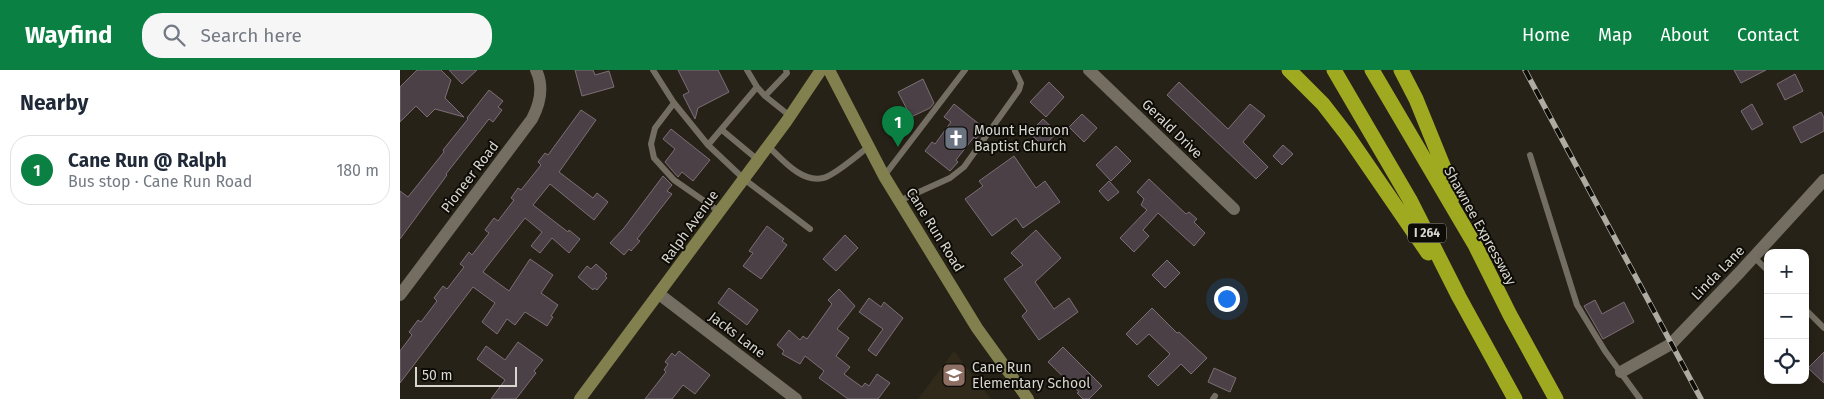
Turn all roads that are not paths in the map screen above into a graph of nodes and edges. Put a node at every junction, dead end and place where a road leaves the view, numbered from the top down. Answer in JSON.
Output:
{"nodes":[{"id":1,"x":536,"y":70,"type":"edge"},
{"id":2,"x":653,"y":70,"type":"edge"},
{"id":3,"x":747,"y":70,"type":"edge"},
{"id":4,"x":786,"y":70,"type":"edge"},
{"id":5,"x":821,"y":70,"type":"edge"},
{"id":6,"x":829,"y":70,"type":"edge"},
{"id":7,"x":965,"y":70,"type":"edge"},
{"id":8,"x":1015,"y":70,"type":"edge"},
{"id":9,"x":1089,"y":70,"type":"edge"},
{"id":10,"x":1289,"y":70,"type":"edge"},
{"id":11,"x":1334,"y":70,"type":"edge"},
{"id":12,"x":1372,"y":70,"type":"edge"},
{"id":13,"x":1401,"y":70,"type":"edge"},
{"id":14,"x":757,"y":87,"type":"junction"},
{"id":15,"x":765,"y":96,"type":"junction"},
{"id":16,"x":674,"y":103,"type":"junction"},
{"id":17,"x":790,"y":116,"type":"junction"},
{"id":18,"x":722,"y":130,"type":"junction"},
{"id":19,"x":708,"y":145,"type":"junction"},
{"id":20,"x":768,"y":146,"type":"junction"},
{"id":21,"x":868,"y":147,"type":"junction"},
{"id":22,"x":1530,"y":156,"type":"dead end"},
{"id":23,"x":758,"y":160,"type":"junction"},
{"id":24,"x":884,"y":176,"type":"junction"},
{"id":25,"x":744,"y":179,"type":"junction"},
{"id":26,"x":1824,"y":180,"type":"edge"},
{"id":27,"x":900,"y":201,"type":"junction"},
{"id":28,"x":1234,"y":209,"type":"dead end"},
{"id":29,"x":720,"y":212,"type":"junction"},
{"id":30,"x":810,"y":229,"type":"dead end"},
{"id":31,"x":1475,"y":246,"type":"junction"},
{"id":32,"x":1754,"y":257,"type":"junction"},
{"id":33,"x":1764,"y":267,"type":"edge"},
{"id":34,"x":659,"y":294,"type":"junction"},
{"id":35,"x":400,"y":295,"type":"edge"},
{"id":36,"x":1459,"y":297,"type":"junction"},
{"id":37,"x":1809,"y":313,"type":"edge"},
{"id":38,"x":1824,"y":328,"type":"edge"},
{"id":39,"x":1621,"y":372,"type":"junction"},
{"id":40,"x":580,"y":399,"type":"edge"},
{"id":41,"x":796,"y":399,"type":"edge"},
{"id":42,"x":1028,"y":399,"type":"edge"},
{"id":43,"x":1515,"y":399,"type":"edge"},
{"id":44,"x":1556,"y":399,"type":"edge"},
{"id":45,"x":1640,"y":399,"type":"edge"}],
"edges":[{"from":1,"to":35,"type":"street","name":"Pioneer Road"},
{"from":2,"to":16,"type":"lane"},
{"from":3,"to":14,"type":"lane"},
{"from":4,"to":15,"type":"lane"},
{"from":5,"to":17,"type":"street","name":"Ralph Avenue"},
{"from":6,"to":21,"type":"street","name":"Cane Run Road"},
{"from":7,"to":24,"type":"lane"},
{"from":8,"to":27,"type":"lane"},
{"from":9,"to":28,"type":"street","name":"Gerald Drive"},
{"from":10,"to":36,"type":"highway"},
{"from":11,"to":36,"type":"highway","number":"I 264"},
{"from":12,"to":31,"type":"highway","name":"Shawnee Expressway","number":"I 264"},
{"from":13,"to":31,"type":"highway"},
{"from":14,"to":15,"type":"lane"},
{"from":14,"to":18,"type":"lane"},
{"from":15,"to":17,"type":"lane"},
{"from":16,"to":19,"type":"lane"},
{"from":16,"to":29,"type":"lane"},
{"from":17,"to":20,"type":"street","name":"Ralph Avenue"},
{"from":18,"to":19,"type":"lane"},
{"from":18,"to":23,"type":"lane"},
{"from":19,"to":25,"type":"lane"},
{"from":20,"to":21,"type":"lane"},
{"from":20,"to":23,"type":"street","name":"Ralph Avenue"},
{"from":21,"to":24,"type":"street","name":"Cane Run Road"},
{"from":22,"to":39,"type":"lane"},
{"from":23,"to":25,"type":"street","name":"Ralph Avenue"},
{"from":24,"to":27,"type":"street","name":"Cane Run Road"},
{"from":25,"to":29,"type":"street","name":"Ralph Avenue"},
{"from":25,"to":30,"type":"lane"},
{"from":26,"to":32,"type":"street","name":"Linda Lane"},
{"from":27,"to":42,"type":"street","name":"Cane Run Road"},
{"from":29,"to":34,"type":"street","name":"Ralph Avenue"},
{"from":31,"to":44,"type":"highway","name":"Shawnee Expressway","number":"I 264"},
{"from":32,"to":33,"type":"lane"},
{"from":32,"to":39,"type":"street","name":"Linda Lane"},
{"from":34,"to":40,"type":"street","name":"Ralph Avenue"},
{"from":34,"to":41,"type":"street","name":"Jacks Lane"},
{"from":36,"to":43,"type":"highway","number":"I 264"},
{"from":37,"to":38,"type":"lane"},
{"from":39,"to":45,"type":"lane"}]}
